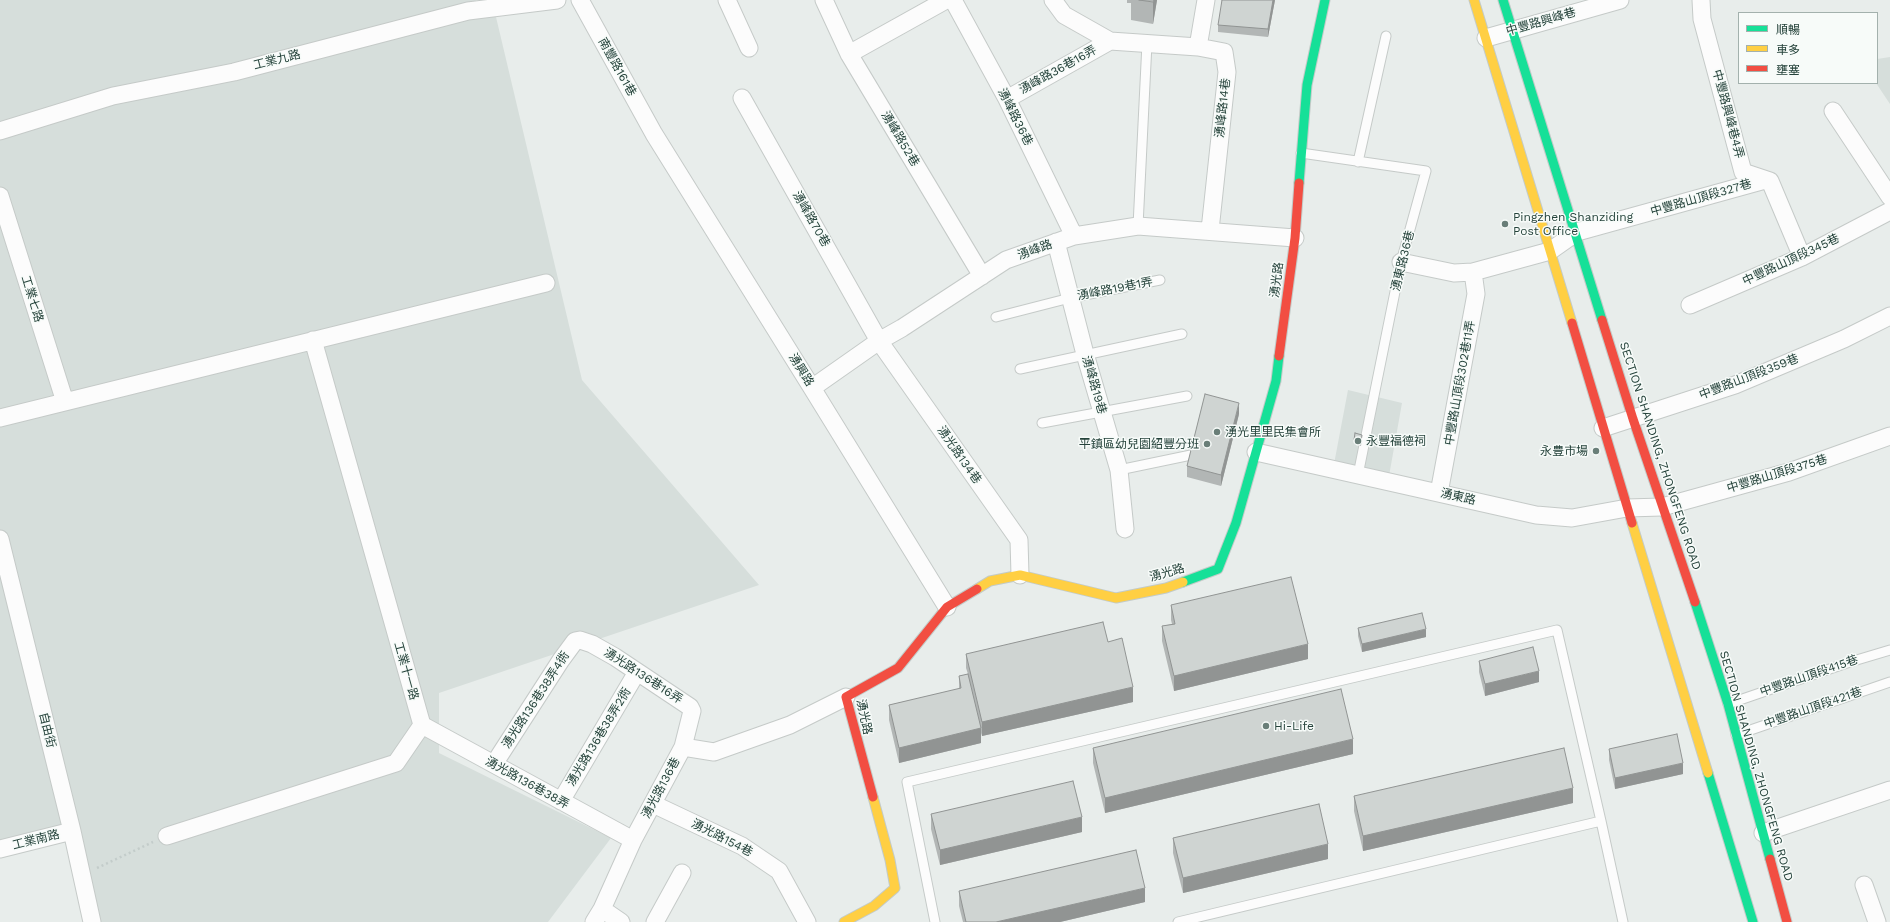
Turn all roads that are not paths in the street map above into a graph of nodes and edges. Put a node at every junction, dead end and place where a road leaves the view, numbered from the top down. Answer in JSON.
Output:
{"nodes":[{"id":1,"x":557,"y":0,"type":"edge"},
{"id":2,"x":580,"y":0,"type":"edge"},
{"id":3,"x":727,"y":0,"type":"edge"},
{"id":4,"x":824,"y":0,"type":"edge"},
{"id":5,"x":946,"y":0,"type":"edge"},
{"id":6,"x":953,"y":0,"type":"edge"},
{"id":7,"x":1053,"y":0,"type":"edge"},
{"id":8,"x":1206,"y":0,"type":"edge"},
{"id":9,"x":1326,"y":0,"type":"edge"},
{"id":10,"x":1474,"y":0,"type":"edge"},
{"id":11,"x":1503,"y":0,"type":"edge"},
{"id":12,"x":1620,"y":0,"type":"edge"},
{"id":13,"x":1701,"y":0,"type":"edge"},
{"id":14,"x":1512,"y":30,"type":"junction"},
{"id":15,"x":1386,"y":36,"type":"dead end"},
{"id":16,"x":1486,"y":38,"type":"junction"},
{"id":17,"x":1110,"y":41,"type":"junction"},
{"id":18,"x":1147,"y":43,"type":"junction"},
{"id":19,"x":1198,"y":46,"type":"junction"},
{"id":20,"x":749,"y":48,"type":"dead end"},
{"id":21,"x":849,"y":54,"type":"junction"},
{"id":22,"x":742,"y":98,"type":"dead end"},
{"id":23,"x":1007,"y":99,"type":"junction"},
{"id":24,"x":1834,"y":112,"type":"dead end"},
{"id":25,"x":0,"y":131,"type":"edge"},
{"id":26,"x":654,"y":134,"type":"joint"},
{"id":27,"x":1301,"y":154,"type":"junction"},
{"id":28,"x":1358,"y":162,"type":"junction"},
{"id":29,"x":1765,"y":180,"type":"junction"},
{"id":30,"x":0,"y":196,"type":"edge"},
{"id":31,"x":1890,"y":197,"type":"edge"},
{"id":32,"x":1890,"y":211,"type":"edge"},
{"id":33,"x":1138,"y":226,"type":"junction"},
{"id":34,"x":1210,"y":230,"type":"junction"},
{"id":35,"x":1577,"y":232,"type":"junction"},
{"id":36,"x":1074,"y":236,"type":"junction"},
{"id":37,"x":1295,"y":238,"type":"junction"},
{"id":38,"x":1056,"y":242,"type":"junction"},
{"id":39,"x":1550,"y":251,"type":"junction"},
{"id":40,"x":1802,"y":257,"type":"junction"},
{"id":41,"x":1401,"y":262,"type":"junction"},
{"id":42,"x":1473,"y":272,"type":"junction"},
{"id":43,"x":982,"y":276,"type":"junction"},
{"id":44,"x":1160,"y":280,"type":"dead end"},
{"id":45,"x":546,"y":283,"type":"dead end"},
{"id":46,"x":1070,"y":298,"type":"junction"},
{"id":47,"x":1690,"y":305,"type":"dead end"},
{"id":48,"x":1890,"y":316,"type":"edge"},
{"id":49,"x":996,"y":317,"type":"dead end"},
{"id":50,"x":1182,"y":334,"type":"dead end"},
{"id":51,"x":313,"y":340,"type":"junction"},
{"id":52,"x":879,"y":341,"type":"junction"},
{"id":53,"x":1085,"y":354,"type":"junction"},
{"id":54,"x":1020,"y":368,"type":"dead end"},
{"id":55,"x":812,"y":388,"type":"junction"},
{"id":56,"x":1187,"y":396,"type":"dead end"},
{"id":57,"x":65,"y":402,"type":"junction"},
{"id":58,"x":1102,"y":411,"type":"junction"},
{"id":59,"x":0,"y":418,"type":"edge"},
{"id":60,"x":1633,"y":419,"type":"junction"},
{"id":61,"x":1042,"y":423,"type":"dead end"},
{"id":62,"x":1603,"y":428,"type":"junction"},
{"id":63,"x":1890,"y":437,"type":"edge"},
{"id":64,"x":1256,"y":452,"type":"junction"},
{"id":65,"x":1191,"y":455,"type":"edge"},
{"id":66,"x":1119,"y":470,"type":"junction"},
{"id":67,"x":1358,"y":475,"type":"junction"},
{"id":68,"x":1439,"y":493,"type":"junction"},
{"id":69,"x":1662,"y":507,"type":"junction"},
{"id":70,"x":1627,"y":508,"type":"junction"},
{"id":71,"x":1125,"y":529,"type":"dead end"},
{"id":72,"x":0,"y":539,"type":"edge"},
{"id":73,"x":1020,"y":575,"type":"junction"},
{"id":74,"x":947,"y":607,"type":"junction"},
{"id":75,"x":580,"y":640,"type":"joint"},
{"id":76,"x":1890,"y":650,"type":"edge"},
{"id":77,"x":637,"y":672,"type":"junction"},
{"id":78,"x":1890,"y":682,"type":"edge"},
{"id":79,"x":846,"y":697,"type":"junction"},
{"id":80,"x":1728,"y":704,"type":"junction"},
{"id":81,"x":422,"y":725,"type":"junction"},
{"id":82,"x":1736,"y":735,"type":"junction"},
{"id":83,"x":683,"y":746,"type":"junction"},
{"id":84,"x":494,"y":764,"type":"junction"},
{"id":85,"x":1890,"y":790,"type":"edge"},
{"id":86,"x":561,"y":801,"type":"junction"},
{"id":87,"x":653,"y":804,"type":"junction"},
{"id":88,"x":1601,"y":821,"type":"junction"},
{"id":89,"x":72,"y":831,"type":"junction"},
{"id":90,"x":1763,"y":833,"type":"junction"},
{"id":91,"x":167,"y":836,"type":"road end"},
{"id":92,"x":633,"y":840,"type":"junction"},
{"id":93,"x":0,"y":849,"type":"edge"},
{"id":94,"x":682,"y":872,"type":"dead end"},
{"id":95,"x":1864,"y":885,"type":"dead end"},
{"id":96,"x":598,"y":916,"type":"edge"},
{"id":97,"x":92,"y":922,"type":"edge"},
{"id":98,"x":621,"y":922,"type":"edge"},
{"id":99,"x":655,"y":922,"type":"edge"},
{"id":100,"x":807,"y":922,"type":"edge"},
{"id":101,"x":844,"y":922,"type":"edge"},
{"id":102,"x":935,"y":922,"type":"edge"},
{"id":103,"x":1178,"y":922,"type":"edge"},
{"id":104,"x":1623,"y":922,"type":"edge"},
{"id":105,"x":1753,"y":922,"type":"edge"},
{"id":106,"x":1787,"y":922,"type":"edge"},
{"id":107,"x":1877,"y":922,"type":"edge"}],
"edges":[{"from":1,"to":25,"type":"street","name":"工業九路"},
{"from":2,"to":26,"type":"street","name":"南豐路161巷"},
{"from":3,"to":20,"type":"street"},
{"from":4,"to":21,"type":"street","name":"湧峰路52巷"},
{"from":5,"to":21,"type":"street"},
{"from":6,"to":23,"type":"street","name":"湧峰路36巷"},
{"from":7,"to":17,"type":"street"},
{"from":8,"to":19,"type":"street"},
{"from":9,"to":27,"type":"main road","name":"湧光路"},
{"from":10,"to":16,"type":"main road"},
{"from":11,"to":14,"type":"main road","name":"SECTION SHANDING, ZHONGFENG ROAD"},
{"from":12,"to":14,"type":"street","name":"中豐路興峰巷"},
{"from":13,"to":29,"type":"street","name":"中豐路興峰巷4弄"},
{"from":14,"to":16,"type":"street","name":"中豐路興峰巷"},
{"from":14,"to":35,"type":"main road","name":"SECTION SHANDING, ZHONGFENG ROAD"},
{"from":15,"to":28,"type":"lane"},
{"from":16,"to":39,"type":"main road"},
{"from":17,"to":18,"type":"street","name":"湧峰路14巷"},
{"from":17,"to":23,"type":"street","name":"湧峰路36巷16弄"},
{"from":18,"to":19,"type":"street","name":"湧峰路14巷"},
{"from":18,"to":33,"type":"lane"},
{"from":19,"to":34,"type":"street","name":"湧峰路14巷"},
{"from":21,"to":43,"type":"street","name":"湧峰路52巷"},
{"from":22,"to":52,"type":"street","name":"湧峰路70巷"},
{"from":23,"to":36,"type":"street","name":"湧峰路36巷"},
{"from":24,"to":31,"type":"street"},
{"from":26,"to":55,"type":"street","name":"湧興路"},
{"from":27,"to":28,"type":"lane","name":"湧東路36巷"},
{"from":27,"to":37,"type":"main road","name":"湧光路"},
{"from":28,"to":41,"type":"lane","name":"湧東路36巷"},
{"from":29,"to":35,"type":"street","name":"中豐路山頂段327巷"},
{"from":29,"to":40,"type":"street"},
{"from":30,"to":57,"type":"street","name":"工業七路"},
{"from":32,"to":40,"type":"street","name":"中豐路山頂段345巷"},
{"from":33,"to":34,"type":"street","name":"湧峰路"},
{"from":33,"to":36,"type":"street","name":"湧峰路"},
{"from":34,"to":37,"type":"street","name":"湧峰路"},
{"from":35,"to":39,"type":"street","name":"中豐路山頂段327巷"},
{"from":35,"to":60,"type":"main road","name":"SECTION SHANDING, ZHONGFENG ROAD"},
{"from":36,"to":38,"type":"street","name":"湧峰路"},
{"from":37,"to":64,"type":"main road","name":"湧光路"},
{"from":38,"to":43,"type":"street","name":"湧峰路"},
{"from":38,"to":46,"type":"street","name":"湧峰路19巷"},
{"from":39,"to":42,"type":"street","name":"中豐路山頂段327巷"},
{"from":39,"to":62,"type":"main road"},
{"from":40,"to":47,"type":"street","name":"中豐路山頂段345巷"},
{"from":41,"to":42,"type":"street","name":"中豐路山頂段327巷"},
{"from":41,"to":67,"type":"lane","name":"湧東路36巷"},
{"from":42,"to":68,"type":"street","name":"中豐路山頂段302巷11弄"},
{"from":43,"to":52,"type":"street","name":"湧峰路"},
{"from":44,"to":46,"type":"lane","name":"湧峰路19巷1弄"},
{"from":45,"to":51,"type":"street"},
{"from":46,"to":49,"type":"lane","name":"湧峰路19巷1弄"},
{"from":46,"to":53,"type":"street","name":"湧峰路19巷"},
{"from":48,"to":60,"type":"street","name":"中豐路山頂段359巷"},
{"from":50,"to":53,"type":"lane"},
{"from":51,"to":57,"type":"street"},
{"from":51,"to":81,"type":"street","name":"工業十一路"},
{"from":52,"to":55,"type":"street","name":"湧峰路"},
{"from":52,"to":73,"type":"street","name":"湧光路134巷"},
{"from":53,"to":54,"type":"lane"},
{"from":53,"to":58,"type":"street","name":"湧峰路19巷"},
{"from":55,"to":74,"type":"street","name":"湧興路"},
{"from":56,"to":58,"type":"lane"},
{"from":57,"to":59,"type":"street"},
{"from":58,"to":61,"type":"lane"},
{"from":58,"to":66,"type":"street","name":"湧峰路19巷"},
{"from":60,"to":62,"type":"street","name":"中豐路山頂段359巷"},
{"from":60,"to":69,"type":"main road","name":"SECTION SHANDING, ZHONGFENG ROAD"},
{"from":62,"to":70,"type":"main road"},
{"from":63,"to":69,"type":"street","name":"中豐路山頂段375巷"},
{"from":64,"to":67,"type":"street","name":"湧東路"},
{"from":64,"to":73,"type":"main road","name":"湧光路"},
{"from":65,"to":66,"type":"lane"},
{"from":66,"to":71,"type":"street","name":"湧峰路19巷"},
{"from":67,"to":68,"type":"street","name":"湧東路"},
{"from":68,"to":70,"type":"street","name":"湧東路"},
{"from":69,"to":70,"type":"street","name":"湧東路"},
{"from":69,"to":80,"type":"main road","name":"SECTION SHANDING, ZHONGFENG ROAD"},
{"from":70,"to":105,"type":"main road"},
{"from":72,"to":89,"type":"street","name":"自由街"},
{"from":73,"to":74,"type":"main road","name":"湧光路"},
{"from":74,"to":79,"type":"main road","name":"湧光路"},
{"from":75,"to":77,"type":"street","name":"湧光路136巷16弄"},
{"from":75,"to":84,"type":"street","name":"湧光路136巷38弄4衖"},
{"from":76,"to":80,"type":"lane","name":"中豐路山頂段415巷"},
{"from":77,"to":83,"type":"street","name":"湧光路136巷16弄"},
{"from":77,"to":86,"type":"street","name":"湧光路136巷38弄2衖"},
{"from":78,"to":82,"type":"lane","name":"中豐路山頂段421巷"},
{"from":79,"to":83,"type":"street","name":"湧光路136巷"},
{"from":79,"to":101,"type":"main road","name":"湧光路"},
{"from":80,"to":82,"type":"main road","name":"SECTION SHANDING, ZHONGFENG ROAD"},
{"from":81,"to":84,"type":"street","name":"湧光路136巷38弄"},
{"from":81,"to":91,"type":"street"},
{"from":82,"to":90,"type":"main road","name":"SECTION SHANDING, ZHONGFENG ROAD"},
{"from":83,"to":87,"type":"street","name":"湧光路136巷"},
{"from":84,"to":86,"type":"street","name":"湧光路136巷38弄"},
{"from":85,"to":90,"type":"street"},
{"from":86,"to":92,"type":"street","name":"湧光路136巷38弄"},
{"from":87,"to":92,"type":"street","name":"湧光路136巷"},
{"from":87,"to":100,"type":"street","name":"湧光路154巷"},
{"from":88,"to":102,"type":"lane"},
{"from":88,"to":103,"type":"lane"},
{"from":88,"to":104,"type":"lane"},
{"from":89,"to":93,"type":"street","name":"工業南路"},
{"from":89,"to":97,"type":"street","name":"自由街"},
{"from":90,"to":106,"type":"main road","name":"SECTION SHANDING, ZHONGFENG ROAD"},
{"from":92,"to":96,"type":"street","name":"湧光路136巷"},
{"from":94,"to":99,"type":"street"},
{"from":95,"to":107,"type":"street"},
{"from":96,"to":98,"type":"street"}]}
